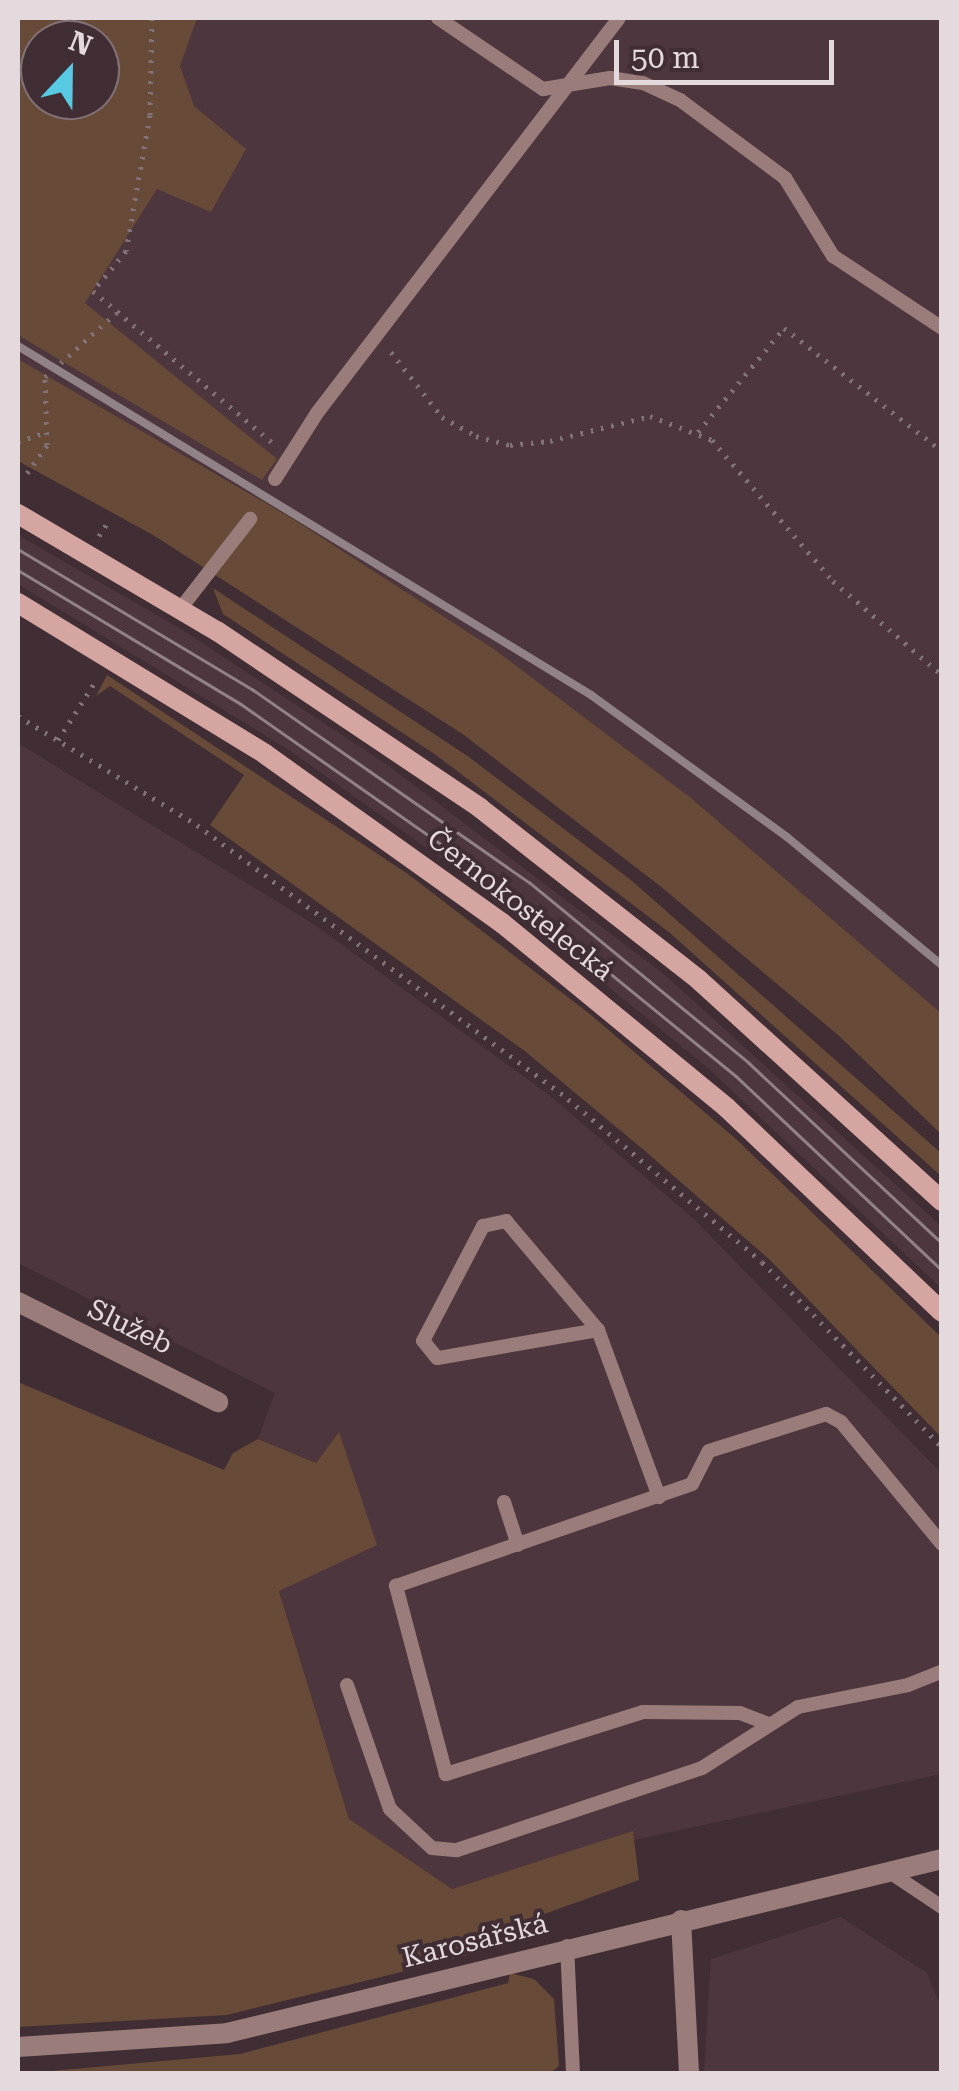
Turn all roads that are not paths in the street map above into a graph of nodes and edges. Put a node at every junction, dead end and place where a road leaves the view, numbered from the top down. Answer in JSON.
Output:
{"nodes":[{"id":1,"x":438,"y":18,"type":"edge"},
{"id":2,"x":618,"y":18,"type":"edge"},
{"id":3,"x":569,"y":89,"type":"junction"},
{"id":4,"x":942,"y":328,"type":"edge"},
{"id":5,"x":275,"y":479,"type":"dead end"},
{"id":6,"x":18,"y":514,"type":"edge"},
{"id":7,"x":250,"y":519,"type":"dead end"},
{"id":8,"x":18,"y":603,"type":"edge"},
{"id":9,"x":181,"y":608,"type":"junction"},
{"id":10,"x":942,"y":1202,"type":"edge"},
{"id":11,"x":18,"y":1302,"type":"edge"},
{"id":12,"x":942,"y":1312,"type":"edge"},
{"id":13,"x":598,"y":1330,"type":"junction"},
{"id":14,"x":218,"y":1402,"type":"dead end"},
{"id":15,"x":659,"y":1496,"type":"junction"},
{"id":16,"x":504,"y":1502,"type":"dead end"},
{"id":17,"x":942,"y":1544,"type":"edge"},
{"id":18,"x":518,"y":1545,"type":"junction"},
{"id":19,"x":942,"y":1672,"type":"edge"},
{"id":20,"x":347,"y":1685,"type":"dead end"},
{"id":21,"x":766,"y":1723,"type":"junction"},
{"id":22,"x":942,"y":1859,"type":"edge"},
{"id":23,"x":888,"y":1871,"type":"junction"},
{"id":24,"x":942,"y":1907,"type":"edge"},
{"id":25,"x":680,"y":1920,"type":"junction"},
{"id":26,"x":567,"y":1946,"type":"junction"},
{"id":27,"x":18,"y":2047,"type":"edge"},
{"id":28,"x":573,"y":2074,"type":"edge"},
{"id":29,"x":689,"y":2074,"type":"edge"}],
"edges":[{"from":1,"to":3,"type":"lane"},
{"from":2,"to":3,"type":"lane"},
{"from":3,"to":4,"type":"lane"},
{"from":3,"to":5,"type":"lane"},
{"from":6,"to":9,"type":"main road","name":"Černokostelecká"},
{"from":7,"to":9,"type":"lane"},
{"from":8,"to":12,"type":"main road","name":"Černokostelecká"},
{"from":9,"to":10,"type":"main road","name":"Černokostelecká"},
{"from":11,"to":14,"type":"street","name":"Služeb"},
{"from":13,"to":13,"type":"lane"},
{"from":13,"to":15,"type":"lane"},
{"from":15,"to":17,"type":"lane"},
{"from":15,"to":18,"type":"lane"},
{"from":16,"to":18,"type":"lane"},
{"from":18,"to":21,"type":"lane"},
{"from":19,"to":21,"type":"lane"},
{"from":20,"to":21,"type":"lane"},
{"from":22,"to":23,"type":"street","name":"Karosářská"},
{"from":23,"to":24,"type":"lane"},
{"from":23,"to":25,"type":"street","name":"Karosářská"},
{"from":25,"to":26,"type":"street","name":"Karosářská"},
{"from":25,"to":29,"type":"street"},
{"from":26,"to":27,"type":"street","name":"Karosářská"},
{"from":26,"to":28,"type":"lane"}]}
